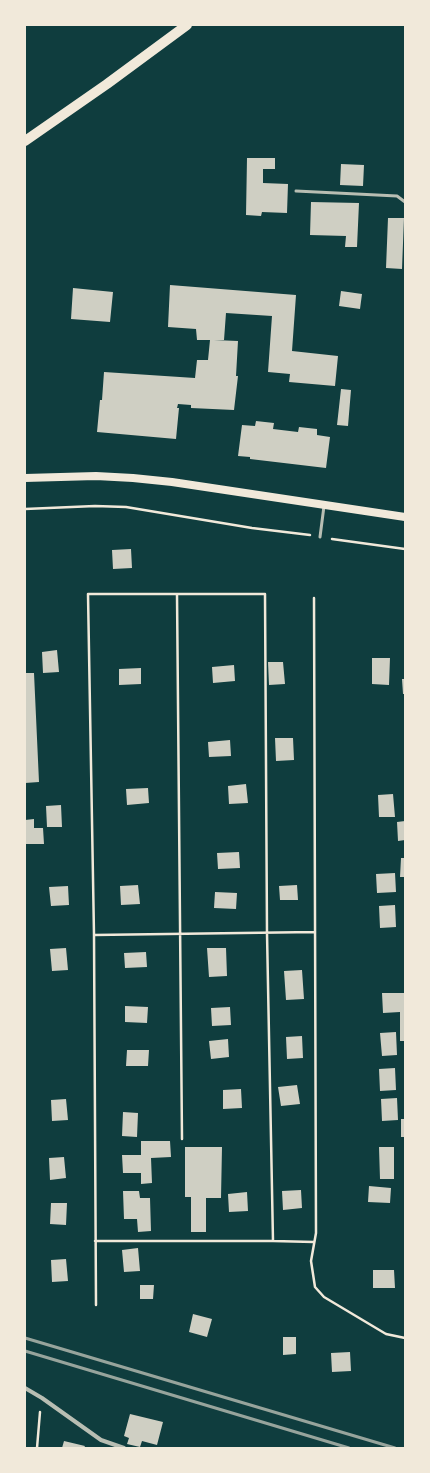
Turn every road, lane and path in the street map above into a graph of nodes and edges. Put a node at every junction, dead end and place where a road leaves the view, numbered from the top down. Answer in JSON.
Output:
{"nodes":[{"id":1,"x":187,"y":25,"type":"edge"},
{"id":2,"x":25,"y":141,"type":"edge"},
{"id":3,"x":296,"y":191,"type":"dead end"},
{"id":4,"x":405,"y":202,"type":"edge"},
{"id":5,"x":25,"y":478,"type":"edge"},
{"id":6,"x":324,"y":504,"type":"junction"},
{"id":7,"x":25,"y":509,"type":"edge"},
{"id":8,"x":405,"y":517,"type":"edge"},
{"id":9,"x":320,"y":537,"type":"junction"},
{"id":10,"x":405,"y":550,"type":"edge"},
{"id":11,"x":177,"y":594,"type":"junction"},
{"id":12,"x":314,"y":598,"type":"dead end"},
{"id":13,"x":315,"y":932,"type":"junction"},
{"id":14,"x":267,"y":933,"type":"junction"},
{"id":15,"x":181,"y":934,"type":"junction"},
{"id":16,"x":94,"y":935,"type":"junction"},
{"id":17,"x":182,"y":1139,"type":"dead end"},
{"id":18,"x":95,"y":1241,"type":"junction"},
{"id":19,"x":273,"y":1241,"type":"junction"},
{"id":20,"x":314,"y":1242,"type":"junction"},
{"id":21,"x":96,"y":1305,"type":"dead end"},
{"id":22,"x":405,"y":1338,"type":"edge"},
{"id":23,"x":25,"y":1388,"type":"edge"},
{"id":24,"x":42,"y":1398,"type":"junction"},
{"id":25,"x":37,"y":1448,"type":"edge"},
{"id":26,"x":124,"y":1448,"type":"edge"}],
"edges":[{"from":1,"to":2,"type":"main road"},
{"from":3,"to":4,"type":"lane"},
{"from":5,"to":6,"type":"main road"},
{"from":6,"to":8,"type":"main road"},
{"from":6,"to":9,"type":"lane"},
{"from":7,"to":9,"type":"path"},
{"from":9,"to":10,"type":"path"},
{"from":11,"to":14,"type":"path"},
{"from":11,"to":15,"type":"path"},
{"from":11,"to":16,"type":"path"},
{"from":12,"to":13,"type":"path"},
{"from":13,"to":14,"type":"path"},
{"from":13,"to":20,"type":"path"},
{"from":14,"to":15,"type":"path"},
{"from":14,"to":19,"type":"path"},
{"from":15,"to":16,"type":"path"},
{"from":15,"to":17,"type":"path"},
{"from":16,"to":18,"type":"path"},
{"from":18,"to":19,"type":"path"},
{"from":18,"to":21,"type":"path"},
{"from":19,"to":20,"type":"path"},
{"from":20,"to":22,"type":"path"},
{"from":23,"to":24,"type":"street"},
{"from":24,"to":25,"type":"path"},
{"from":24,"to":26,"type":"street"}]}
